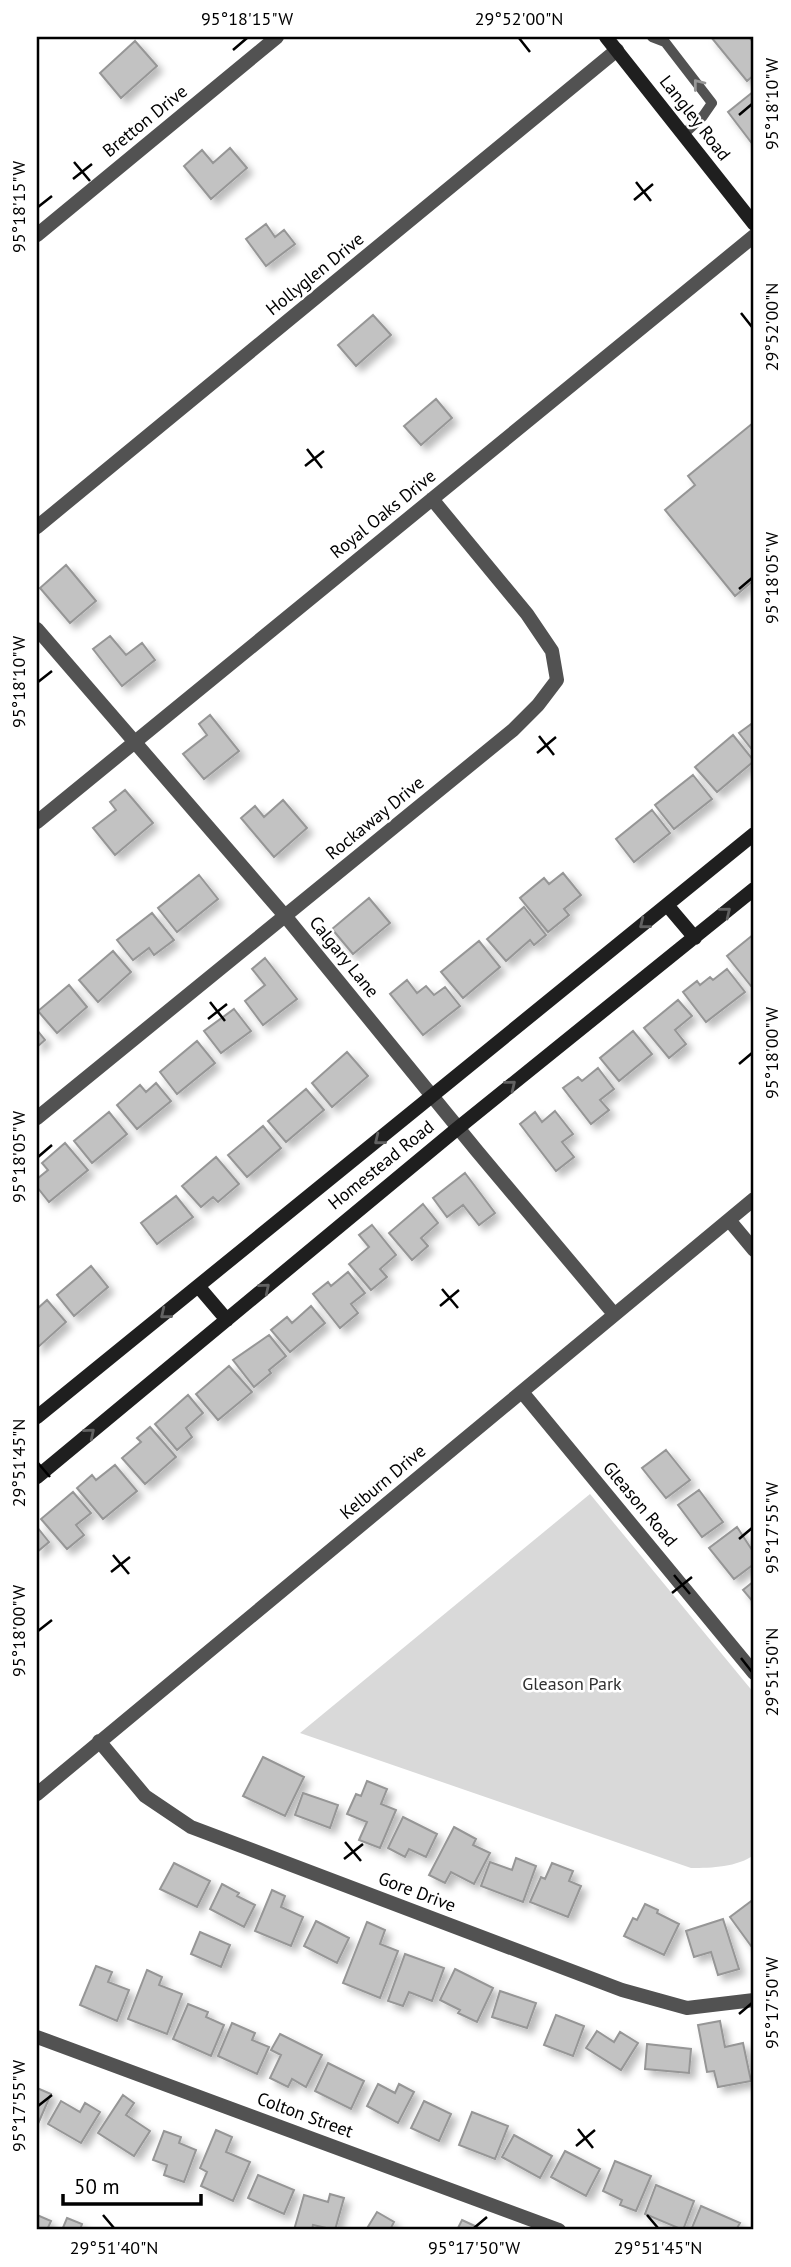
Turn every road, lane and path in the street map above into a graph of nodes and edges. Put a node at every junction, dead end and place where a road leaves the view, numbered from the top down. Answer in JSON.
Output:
{"nodes":[{"id":1,"x":277,"y":37,"type":"edge"},
{"id":2,"x":606,"y":37,"type":"edge"},
{"id":3,"x":652,"y":37,"type":"edge"},
{"id":4,"x":617,"y":50,"type":"junction"},
{"id":5,"x":684,"y":134,"type":"junction"},
{"id":6,"x":754,"y":224,"type":"edge"},
{"id":7,"x":37,"y":235,"type":"edge"},
{"id":8,"x":754,"y":236,"type":"edge"},
{"id":9,"x":432,"y":499,"type":"junction"},
{"id":10,"x":37,"y":527,"type":"edge"},
{"id":11,"x":37,"y":629,"type":"edge"},
{"id":12,"x":136,"y":741,"type":"junction"},
{"id":13,"x":37,"y":822,"type":"edge"},
{"id":14,"x":754,"y":834,"type":"edge"},
{"id":15,"x":754,"y":889,"type":"edge"},
{"id":16,"x":667,"y":905,"type":"junction"},
{"id":17,"x":286,"y":917,"type":"junction"},
{"id":18,"x":695,"y":937,"type":"junction"},
{"id":19,"x":432,"y":1097,"type":"junction"},
{"id":20,"x":37,"y":1118,"type":"edge"},
{"id":21,"x":457,"y":1128,"type":"junction"},
{"id":22,"x":754,"y":1199,"type":"edge"},
{"id":23,"x":729,"y":1220,"type":"junction"},
{"id":24,"x":754,"y":1250,"type":"edge"},
{"id":25,"x":198,"y":1286,"type":"junction"},
{"id":26,"x":614,"y":1314,"type":"junction"},
{"id":27,"x":227,"y":1320,"type":"junction"},
{"id":28,"x":522,"y":1392,"type":"junction"},
{"id":29,"x":37,"y":1417,"type":"edge"},
{"id":30,"x":39,"y":1471,"type":"edge"},
{"id":31,"x":754,"y":1673,"type":"edge"},
{"id":32,"x":99,"y":1741,"type":"junction"},
{"id":33,"x":37,"y":1794,"type":"edge"},
{"id":34,"x":754,"y":2000,"type":"edge"},
{"id":35,"x":37,"y":2037,"type":"edge"},
{"id":36,"x":559,"y":2230,"type":"edge"}],
"edges":[{"from":1,"to":7,"type":"street","name":"Bretton Drive"},
{"from":2,"to":4,"type":"main road","name":"Langley Road"},
{"from":5,"to":3,"type":"lane","one_way":true},
{"from":4,"to":5,"type":"main road","name":"Langley Road"},
{"from":4,"to":10,"type":"street","name":"Hollyglen Drive"},
{"from":5,"to":6,"type":"main road","name":"Langley Road"},
{"from":8,"to":9,"type":"street","name":"Royal Oaks Drive"},
{"from":9,"to":12,"type":"street","name":"Royal Oaks Drive"},
{"from":9,"to":17,"type":"street","name":"Rockaway Drive"},
{"from":11,"to":12,"type":"street","name":"Calgary Lane"},
{"from":12,"to":13,"type":"street","name":"Royal Oaks Drive"},
{"from":12,"to":17,"type":"street","name":"Calgary Lane"},
{"from":14,"to":16,"type":"main road","name":"Homestead Road"},
{"from":18,"to":15,"type":"main road","name":"Homestead Road","one_way":true},
{"from":16,"to":18,"type":"main road"},
{"from":16,"to":19,"type":"main road","name":"Homestead Road","one_way":true},
{"from":17,"to":19,"type":"street","name":"Calgary Lane"},
{"from":17,"to":20,"type":"street","name":"Rockaway Drive"},
{"from":21,"to":18,"type":"main road","name":"Homestead Road","one_way":true},
{"from":19,"to":21,"type":"street","name":"Calgary Lane"},
{"from":19,"to":25,"type":"main road","name":"Homestead Road","one_way":true},
{"from":21,"to":26,"type":"street","name":"Calgary Lane"},
{"from":27,"to":21,"type":"main road","name":"Homestead Road","one_way":true},
{"from":22,"to":23,"type":"street","name":"Kelburn Drive"},
{"from":23,"to":24,"type":"street"},
{"from":23,"to":26,"type":"street","name":"Kelburn Drive"},
{"from":25,"to":27,"type":"main road"},
{"from":25,"to":29,"type":"main road","name":"Homestead Road","one_way":true},
{"from":26,"to":28,"type":"street","name":"Kelburn Drive"},
{"from":30,"to":27,"type":"main road","name":"Homestead Road","one_way":true},
{"from":28,"to":31,"type":"street","name":"Gleason Road"},
{"from":28,"to":32,"type":"street","name":"Kelburn Drive"},
{"from":32,"to":33,"type":"street","name":"Kelburn Drive"},
{"from":32,"to":34,"type":"street","name":"Gore Drive"},
{"from":35,"to":36,"type":"street","name":"Colton Street"}]}
